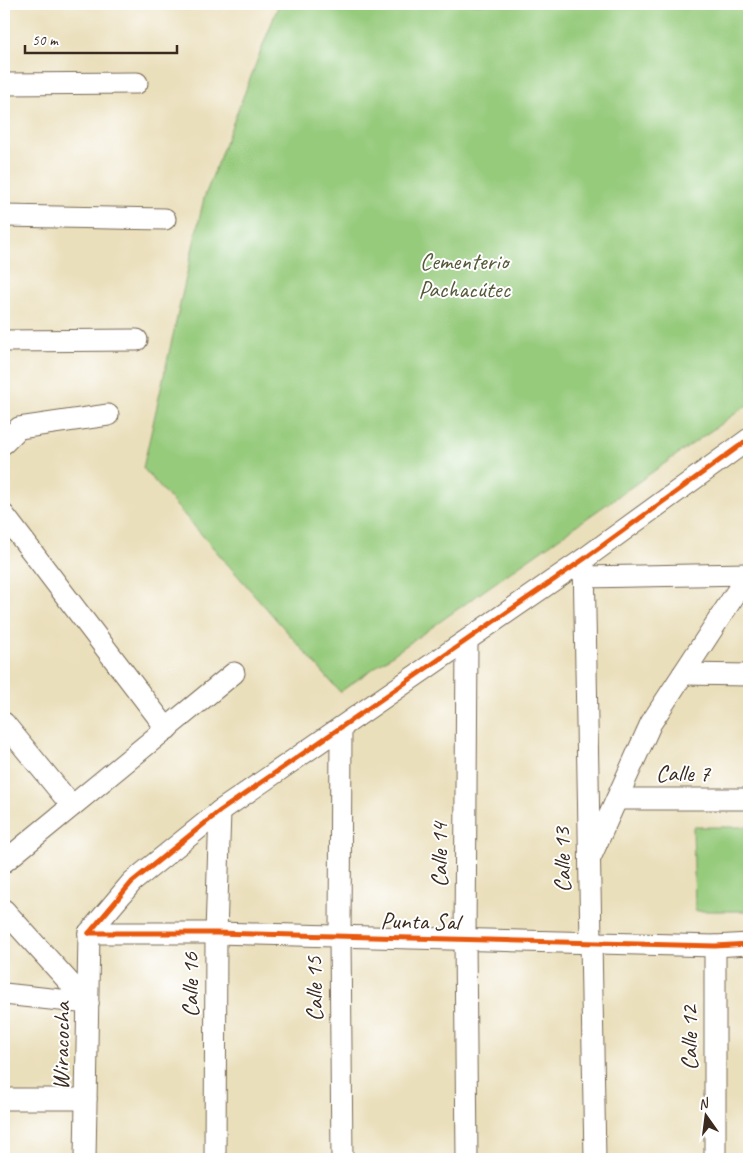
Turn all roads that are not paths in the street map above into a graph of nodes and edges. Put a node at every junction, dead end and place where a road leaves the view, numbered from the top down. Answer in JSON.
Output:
{"nodes":[{"id":1,"x":137,"y":83,"type":"dead end"},
{"id":2,"x":4,"y":84,"type":"edge"},
{"id":3,"x":4,"y":216,"type":"edge"},
{"id":4,"x":165,"y":219,"type":"dead end"},
{"id":5,"x":137,"y":340,"type":"dead end"},
{"id":6,"x":4,"y":341,"type":"edge"},
{"id":7,"x":108,"y":415,"type":"dead end"},
{"id":8,"x":749,"y":440,"type":"edge"},
{"id":9,"x":4,"y":443,"type":"edge"},
{"id":10,"x":4,"y":515,"type":"edge"},
{"id":11,"x":584,"y":568,"type":"junction"},
{"id":12,"x":749,"y":574,"type":"edge"},
{"id":13,"x":466,"y":642,"type":"junction"},
{"id":14,"x":234,"y":673,"type":"dead end"},
{"id":15,"x":683,"y":674,"type":"junction"},
{"id":16,"x":749,"y":675,"type":"edge"},
{"id":17,"x":4,"y":723,"type":"edge"},
{"id":18,"x":167,"y":729,"type":"junction"},
{"id":19,"x":341,"y":729,"type":"junction"},
{"id":20,"x":616,"y":799,"type":"junction"},
{"id":21,"x":749,"y":799,"type":"edge"},
{"id":22,"x":72,"y":806,"type":"junction"},
{"id":23,"x":220,"y":811,"type":"junction"},
{"id":24,"x":588,"y":860,"type":"junction"},
{"id":25,"x":4,"y":862,"type":"edge"},
{"id":26,"x":4,"y":910,"type":"edge"},
{"id":27,"x":89,"y":933,"type":"junction"},
{"id":28,"x":216,"y":934,"type":"junction"},
{"id":29,"x":340,"y":937,"type":"junction"},
{"id":30,"x":465,"y":940,"type":"junction"},
{"id":31,"x":590,"y":943,"type":"junction"},
{"id":32,"x":749,"y":944,"type":"edge"},
{"id":33,"x":715,"y":946,"type":"junction"},
{"id":34,"x":4,"y":994,"type":"edge"},
{"id":35,"x":88,"y":1003,"type":"junction"},
{"id":36,"x":4,"y":1099,"type":"edge"},
{"id":37,"x":86,"y":1099,"type":"junction"},
{"id":38,"x":85,"y":1159,"type":"edge"},
{"id":39,"x":215,"y":1159,"type":"edge"},
{"id":40,"x":342,"y":1159,"type":"edge"},
{"id":41,"x":466,"y":1159,"type":"edge"},
{"id":42,"x":595,"y":1159,"type":"edge"},
{"id":43,"x":715,"y":1159,"type":"edge"}],
"edges":[{"from":1,"to":2,"type":"street"},
{"from":3,"to":4,"type":"street"},
{"from":5,"to":6,"type":"street"},
{"from":7,"to":9,"type":"street"},
{"from":8,"to":11,"type":"street"},
{"from":10,"to":18,"type":"street"},
{"from":11,"to":12,"type":"street"},
{"from":11,"to":13,"type":"street"},
{"from":11,"to":24,"type":"street","name":"Calle 13"},
{"from":12,"to":15,"type":"street"},
{"from":13,"to":19,"type":"street"},
{"from":13,"to":30,"type":"street","name":"Calle 14"},
{"from":14,"to":18,"type":"street"},
{"from":15,"to":16,"type":"street"},
{"from":15,"to":20,"type":"street"},
{"from":17,"to":22,"type":"street"},
{"from":18,"to":22,"type":"street"},
{"from":19,"to":23,"type":"street"},
{"from":19,"to":29,"type":"street","name":"Calle 15"},
{"from":20,"to":21,"type":"street","name":"Calle 7"},
{"from":20,"to":24,"type":"street"},
{"from":22,"to":25,"type":"street"},
{"from":23,"to":27,"type":"street"},
{"from":23,"to":28,"type":"street","name":"Calle 16"},
{"from":24,"to":31,"type":"street","name":"Calle 13"},
{"from":26,"to":35,"type":"street"},
{"from":27,"to":28,"type":"street","name":"Punta Sal"},
{"from":27,"to":35,"type":"street","name":"Wiracocha"},
{"from":28,"to":29,"type":"street","name":"Punta Sal"},
{"from":28,"to":39,"type":"street","name":"Calle 16"},
{"from":29,"to":30,"type":"street","name":"Punta Sal"},
{"from":29,"to":40,"type":"street","name":"Calle 15"},
{"from":30,"to":31,"type":"street","name":"Punta Sal"},
{"from":30,"to":41,"type":"street","name":"Calle 14"},
{"from":31,"to":33,"type":"street","name":"Punta Sal"},
{"from":31,"to":42,"type":"street","name":"Calle 13"},
{"from":32,"to":33,"type":"street","name":"Punta Sal"},
{"from":33,"to":43,"type":"street","name":"Calle 12"},
{"from":34,"to":35,"type":"street"},
{"from":35,"to":37,"type":"street","name":"Wiracocha"},
{"from":36,"to":37,"type":"street"},
{"from":37,"to":38,"type":"street","name":"Wiracocha"}]}
